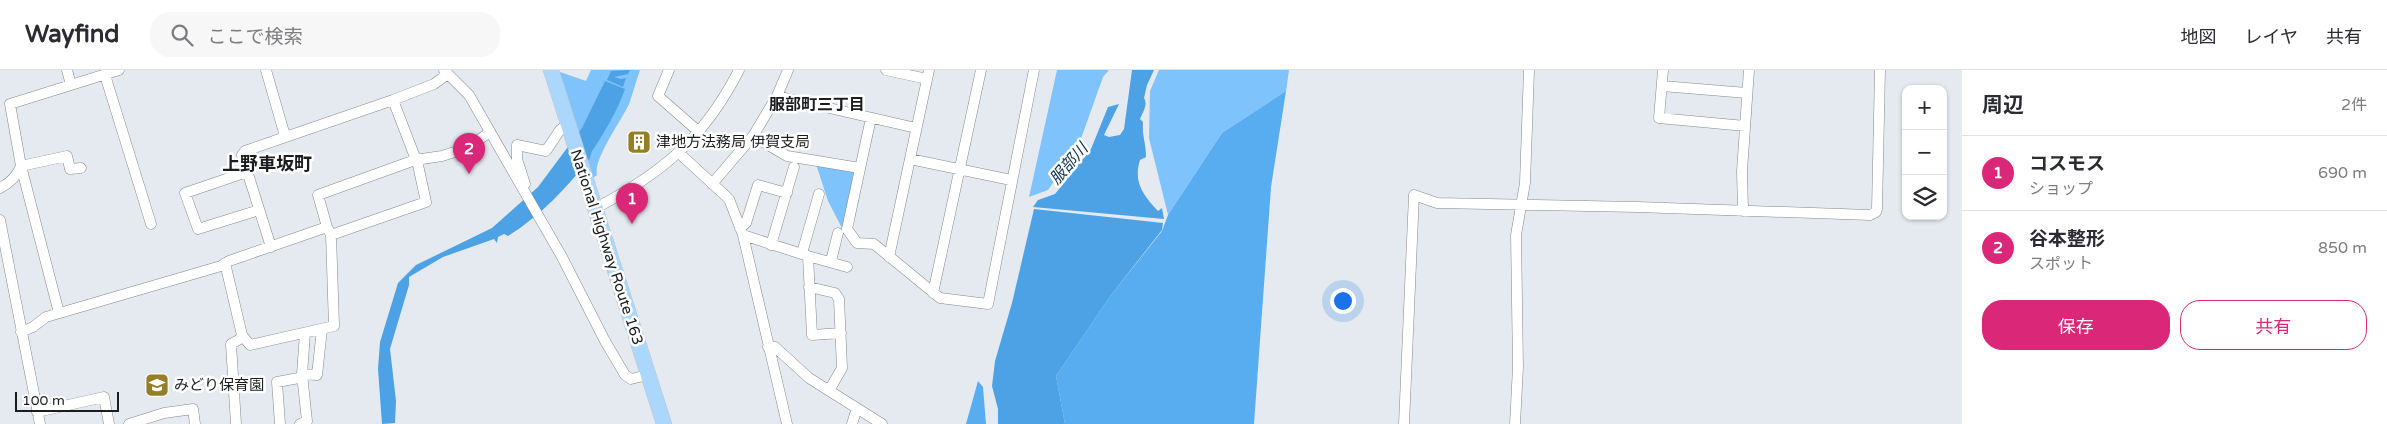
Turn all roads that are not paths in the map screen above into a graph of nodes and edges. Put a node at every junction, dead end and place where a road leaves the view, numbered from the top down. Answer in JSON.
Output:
{"nodes":[{"id":1,"x":67,"y":70,"type":"edge"},
{"id":2,"x":119,"y":70,"type":"edge"},
{"id":3,"x":266,"y":70,"type":"edge"},
{"id":4,"x":551,"y":70,"type":"edge"},
{"id":5,"x":669,"y":70,"type":"edge"},
{"id":6,"x":739,"y":70,"type":"edge"},
{"id":7,"x":788,"y":70,"type":"edge"},
{"id":8,"x":886,"y":70,"type":"edge"},
{"id":9,"x":980,"y":70,"type":"edge"},
{"id":10,"x":1034,"y":70,"type":"edge"},
{"id":11,"x":1530,"y":70,"type":"edge"},
{"id":12,"x":1663,"y":70,"type":"edge"},
{"id":13,"x":1749,"y":70,"type":"edge"},
{"id":14,"x":1880,"y":70,"type":"edge"},
{"id":15,"x":446,"y":72,"type":"edge"},
{"id":16,"x":105,"y":75,"type":"junction"},
{"id":17,"x":928,"y":75,"type":"edge"},
{"id":18,"x":72,"y":86,"type":"junction"},
{"id":19,"x":1662,"y":86,"type":"junction"},
{"id":20,"x":1747,"y":93,"type":"junction"},
{"id":21,"x":777,"y":96,"type":"junction"},
{"id":22,"x":393,"y":100,"type":"junction"},
{"id":23,"x":871,"y":118,"type":"junction"},
{"id":24,"x":568,"y":126,"type":"junction"},
{"id":25,"x":1745,"y":126,"type":"junction"},
{"id":26,"x":916,"y":128,"type":"junction"},
{"id":27,"x":490,"y":132,"type":"junction"},
{"id":28,"x":699,"y":132,"type":"junction"},
{"id":29,"x":285,"y":136,"type":"junction"},
{"id":30,"x":753,"y":136,"type":"junction"},
{"id":31,"x":679,"y":153,"type":"junction"},
{"id":32,"x":910,"y":159,"type":"junction"},
{"id":33,"x":415,"y":160,"type":"junction"},
{"id":34,"x":21,"y":166,"type":"junction"},
{"id":35,"x":794,"y":167,"type":"dead end"},
{"id":36,"x":81,"y":168,"type":"dead end"},
{"id":37,"x":860,"y":168,"type":"junction"},
{"id":38,"x":959,"y":171,"type":"junction"},
{"id":39,"x":246,"y":172,"type":"junction"},
{"id":40,"x":1011,"y":180,"type":"junction"},
{"id":41,"x":712,"y":184,"type":"junction"},
{"id":42,"x":0,"y":188,"type":"edge"},
{"id":43,"x":523,"y":189,"type":"junction"},
{"id":44,"x":787,"y":193,"type":"junction"},
{"id":45,"x":819,"y":194,"type":"dead end"},
{"id":46,"x":1520,"y":204,"type":"junction"},
{"id":47,"x":594,"y":209,"type":"junction"},
{"id":48,"x":259,"y":210,"type":"junction"},
{"id":49,"x":1743,"y":211,"type":"junction"},
{"id":50,"x":0,"y":220,"type":"edge"},
{"id":51,"x":151,"y":224,"type":"dead end"},
{"id":52,"x":329,"y":231,"type":"junction"},
{"id":53,"x":741,"y":232,"type":"junction"},
{"id":54,"x":838,"y":233,"type":"dead end"},
{"id":55,"x":771,"y":245,"type":"junction"},
{"id":56,"x":271,"y":247,"type":"junction"},
{"id":57,"x":805,"y":254,"type":"junction"},
{"id":58,"x":889,"y":257,"type":"junction"},
{"id":59,"x":831,"y":262,"type":"junction"},
{"id":60,"x":225,"y":263,"type":"junction"},
{"id":61,"x":847,"y":267,"type":"dead end"},
{"id":62,"x":809,"y":286,"type":"junction"},
{"id":63,"x":933,"y":293,"type":"junction"},
{"id":64,"x":59,"y":313,"type":"junction"},
{"id":65,"x":322,"y":329,"type":"junction"},
{"id":66,"x":21,"y":332,"type":"junction"},
{"id":67,"x":305,"y":333,"type":"junction"},
{"id":68,"x":841,"y":334,"type":"junction"},
{"id":69,"x":242,"y":335,"type":"junction"},
{"id":70,"x":768,"y":347,"type":"junction"},
{"id":71,"x":302,"y":374,"type":"junction"},
{"id":72,"x":647,"y":375,"type":"junction"},
{"id":73,"x":830,"y":389,"type":"junction"},
{"id":74,"x":857,"y":408,"type":"junction"},
{"id":75,"x":37,"y":412,"type":"junction"},
{"id":76,"x":153,"y":421,"type":"edge"},
{"id":77,"x":40,"y":424,"type":"edge"},
{"id":78,"x":109,"y":424,"type":"edge"},
{"id":79,"x":129,"y":424,"type":"edge"},
{"id":80,"x":195,"y":424,"type":"edge"},
{"id":81,"x":236,"y":424,"type":"edge"},
{"id":82,"x":280,"y":424,"type":"edge"},
{"id":83,"x":304,"y":424,"type":"edge"},
{"id":84,"x":664,"y":424,"type":"edge"},
{"id":85,"x":787,"y":424,"type":"edge"},
{"id":86,"x":852,"y":424,"type":"edge"},
{"id":87,"x":882,"y":424,"type":"edge"},
{"id":88,"x":1404,"y":424,"type":"edge"},
{"id":89,"x":1515,"y":424,"type":"edge"}],
"edges":[{"from":1,"to":18,"type":"street"},
{"from":2,"to":16,"type":"street"},
{"from":3,"to":29,"type":"street"},
{"from":4,"to":24,"type":"highway","name":"National Highway Route 163"},
{"from":5,"to":28,"type":"street"},
{"from":6,"to":28,"type":"street"},
{"from":7,"to":21,"type":"street"},
{"from":8,"to":17,"type":"street"},
{"from":9,"to":38,"type":"street"},
{"from":10,"to":40,"type":"street"},
{"from":11,"to":46,"type":"street"},
{"from":12,"to":19,"type":"street"},
{"from":13,"to":20,"type":"street"},
{"from":14,"to":49,"type":"street"},
{"from":15,"to":22,"type":"street"},
{"from":15,"to":27,"type":"street"},
{"from":16,"to":18,"type":"street"},
{"from":16,"to":51,"type":"street"},
{"from":17,"to":26,"type":"street"},
{"from":18,"to":34,"type":"street"},
{"from":19,"to":20,"type":"street"},
{"from":19,"to":25,"type":"street"},
{"from":20,"to":25,"type":"street"},
{"from":21,"to":23,"type":"street"},
{"from":21,"to":30,"type":"street"},
{"from":22,"to":29,"type":"street"},
{"from":22,"to":33,"type":"street"},
{"from":23,"to":26,"type":"street"},
{"from":23,"to":37,"type":"street"},
{"from":24,"to":43,"type":"street"},
{"from":24,"to":47,"type":"highway","name":"National Highway Route 163"},
{"from":25,"to":49,"type":"street"},
{"from":26,"to":32,"type":"street"},
{"from":27,"to":33,"type":"street"},
{"from":27,"to":43,"type":"street"},
{"from":28,"to":31,"type":"street"},
{"from":29,"to":39,"type":"street"},
{"from":30,"to":37,"type":"street"},
{"from":30,"to":41,"type":"street"},
{"from":31,"to":41,"type":"street"},
{"from":31,"to":47,"type":"street"},
{"from":32,"to":38,"type":"street"},
{"from":32,"to":58,"type":"street"},
{"from":33,"to":52,"type":"street"},
{"from":33,"to":52,"type":"street"},
{"from":34,"to":36,"type":"street"},
{"from":34,"to":42,"type":"street"},
{"from":34,"to":64,"type":"street"},
{"from":35,"to":44,"type":"street"},
{"from":37,"to":58,"type":"street"},
{"from":38,"to":40,"type":"street"},
{"from":38,"to":63,"type":"street"},
{"from":39,"to":48,"type":"street"},
{"from":39,"to":48,"type":"street"},
{"from":40,"to":63,"type":"street"},
{"from":41,"to":53,"type":"street"},
{"from":43,"to":72,"type":"street"},
{"from":44,"to":53,"type":"street"},
{"from":44,"to":55,"type":"street"},
{"from":45,"to":57,"type":"street"},
{"from":46,"to":49,"type":"street"},
{"from":46,"to":88,"type":"street"},
{"from":46,"to":89,"type":"street"},
{"from":47,"to":72,"type":"highway","name":"National Highway Route 163"},
{"from":48,"to":56,"type":"street"},
{"from":50,"to":66,"type":"street"},
{"from":52,"to":56,"type":"street"},
{"from":52,"to":65,"type":"street"},
{"from":53,"to":55,"type":"street"},
{"from":53,"to":70,"type":"street"},
{"from":54,"to":59,"type":"street"},
{"from":55,"to":57,"type":"street"},
{"from":56,"to":60,"type":"street"},
{"from":57,"to":59,"type":"street"},
{"from":57,"to":62,"type":"street"},
{"from":58,"to":63,"type":"street"},
{"from":59,"to":61,"type":"street"},
{"from":60,"to":64,"type":"street"},
{"from":60,"to":69,"type":"street"},
{"from":62,"to":68,"type":"street"},
{"from":62,"to":68,"type":"street"},
{"from":64,"to":66,"type":"street"},
{"from":65,"to":67,"type":"street"},
{"from":65,"to":71,"type":"street"},
{"from":66,"to":75,"type":"street"},
{"from":67,"to":69,"type":"street"},
{"from":67,"to":71,"type":"street"},
{"from":68,"to":73,"type":"street"},
{"from":69,"to":81,"type":"street"},
{"from":70,"to":73,"type":"street"},
{"from":70,"to":85,"type":"street"},
{"from":71,"to":82,"type":"street"},
{"from":71,"to":83,"type":"street"},
{"from":72,"to":84,"type":"highway","name":"National Highway Route 163"},
{"from":73,"to":74,"type":"street"},
{"from":74,"to":86,"type":"street"},
{"from":74,"to":87,"type":"street"},
{"from":75,"to":77,"type":"street"},
{"from":75,"to":78,"type":"street"},
{"from":76,"to":79,"type":"street"},
{"from":76,"to":80,"type":"street"}]}
